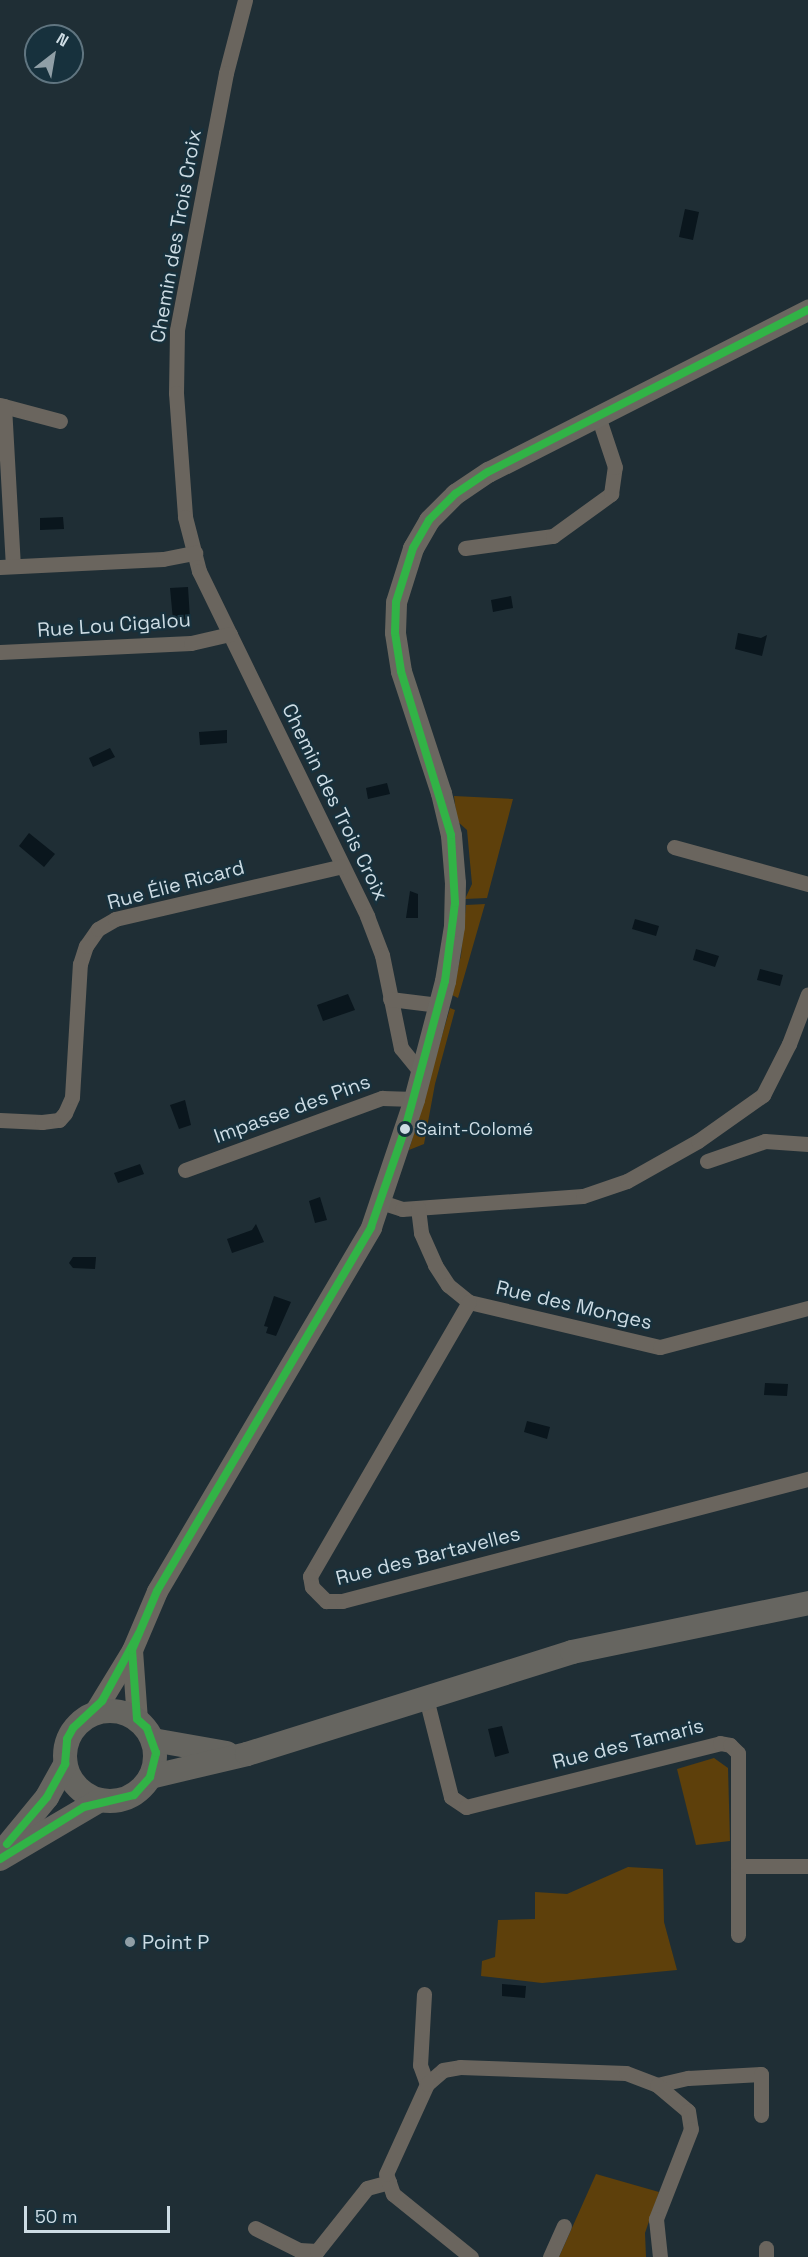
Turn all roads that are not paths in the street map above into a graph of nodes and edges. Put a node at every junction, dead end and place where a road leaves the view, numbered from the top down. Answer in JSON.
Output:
{"nodes":[{"id":1,"x":245,"y":0,"type":"edge"},
{"id":2,"x":808,"y":309,"type":"edge"},
{"id":3,"x":2,"y":406,"type":"edge"},
{"id":4,"x":598,"y":416,"type":"junction"},
{"id":5,"x":60,"y":421,"type":"dead end"},
{"id":6,"x":465,"y":548,"type":"dead end"},
{"id":7,"x":195,"y":553,"type":"junction"},
{"id":8,"x":6,"y":566,"type":"edge"},
{"id":9,"x":230,"y":634,"type":"junction"},
{"id":10,"x":0,"y":652,"type":"edge"},
{"id":11,"x":674,"y":847,"type":"dead end"},
{"id":12,"x":342,"y":866,"type":"junction"},
{"id":13,"x":808,"y":884,"type":"edge"},
{"id":14,"x":808,"y":994,"type":"edge"},
{"id":15,"x":390,"y":999,"type":"junction"},
{"id":16,"x":439,"y":1005,"type":"junction"},
{"id":17,"x":421,"y":1073,"type":"junction"},
{"id":18,"x":414,"y":1099,"type":"junction"},
{"id":19,"x":0,"y":1120,"type":"edge"},
{"id":20,"x":808,"y":1144,"type":"edge"},
{"id":21,"x":707,"y":1161,"type":"dead end"},
{"id":22,"x":185,"y":1170,"type":"dead end"},
{"id":23,"x":381,"y":1202,"type":"junction"},
{"id":24,"x":418,"y":1208,"type":"junction"},
{"id":25,"x":470,"y":1302,"type":"junction"},
{"id":26,"x":808,"y":1308,"type":"edge"},
{"id":27,"x":808,"y":1479,"type":"edge"},
{"id":28,"x":808,"y":1603,"type":"edge"},
{"id":29,"x":132,"y":1650,"type":"junction"},
{"id":30,"x":426,"y":1698,"type":"junction"},
{"id":31,"x":93,"y":1714,"type":"junction"},
{"id":32,"x":137,"y":1719,"type":"junction"},
{"id":33,"x":153,"y":1740,"type":"junction"},
{"id":34,"x":247,"y":1754,"type":"junction"},
{"id":35,"x":65,"y":1764,"type":"junction"},
{"id":36,"x":150,"y":1778,"type":"junction"},
{"id":37,"x":100,"y":1800,"type":"junction"},
{"id":38,"x":0,"y":1854,"type":"edge"},
{"id":39,"x":0,"y":1859,"type":"edge"},
{"id":40,"x":738,"y":1866,"type":"junction"},
{"id":41,"x":808,"y":1866,"type":"edge"},
{"id":42,"x":738,"y":1935,"type":"dead end"},
{"id":43,"x":424,"y":1994,"type":"dead end"},
{"id":44,"x":428,"y":2084,"type":"junction"},
{"id":45,"x":657,"y":2085,"type":"junction"},
{"id":46,"x":761,"y":2115,"type":"dead end"},
{"id":47,"x":388,"y":2182,"type":"junction"},
{"id":48,"x":564,"y":2226,"type":"dead end"},
{"id":49,"x":255,"y":2228,"type":"dead end"},
{"id":50,"x":471,"y":2257,"type":"edge"},
{"id":51,"x":550,"y":2257,"type":"edge"},
{"id":52,"x":660,"y":2257,"type":"edge"}],
"edges":[{"from":1,"to":7,"type":"street","name":"Chemin des Trois Croix"},
{"from":2,"to":4,"type":"main road"},
{"from":3,"to":5,"type":"street"},
{"from":3,"to":8,"type":"street"},
{"from":4,"to":6,"type":"street"},
{"from":4,"to":16,"type":"main road"},
{"from":7,"to":8,"type":"street"},
{"from":7,"to":9,"type":"street","name":"Chemin des Trois Croix"},
{"from":9,"to":10,"type":"street","name":"Rue Lou Cigalou"},
{"from":9,"to":12,"type":"street","name":"Chemin des Trois Croix"},
{"from":11,"to":13,"type":"street"},
{"from":12,"to":15,"type":"street","name":"Chemin des Trois Croix"},
{"from":12,"to":19,"type":"street","name":"Rue Élie Ricard"},
{"from":14,"to":24,"type":"street"},
{"from":15,"to":16,"type":"street"},
{"from":15,"to":17,"type":"street","name":"Chemin des Trois Croix"},
{"from":16,"to":17,"type":"main road"},
{"from":17,"to":18,"type":"main road"},
{"from":18,"to":22,"type":"street","name":"Impasse des Pins"},
{"from":18,"to":23,"type":"main road"},
{"from":20,"to":21,"type":"street"},
{"from":23,"to":24,"type":"street"},
{"from":23,"to":29,"type":"main road"},
{"from":24,"to":25,"type":"street"},
{"from":25,"to":26,"type":"street","name":"Rue des Monges"},
{"from":25,"to":27,"type":"street","name":"Rue des Bartavelles"},
{"from":28,"to":30,"type":"main road"},
{"from":29,"to":31,"type":"main road"},
{"from":29,"to":32,"type":"main road"},
{"from":30,"to":34,"type":"main road"},
{"from":30,"to":40,"type":"street","name":"Rue des Tamaris"},
{"from":31,"to":32,"type":"main road"},
{"from":31,"to":35,"type":"main road"},
{"from":32,"to":33,"type":"main road"},
{"from":33,"to":34,"type":"main road"},
{"from":33,"to":36,"type":"main road"},
{"from":34,"to":36,"type":"main road"},
{"from":35,"to":37,"type":"main road"},
{"from":35,"to":38,"type":"main road"},
{"from":36,"to":37,"type":"main road"},
{"from":37,"to":39,"type":"main road"},
{"from":40,"to":41,"type":"street"},
{"from":40,"to":42,"type":"street","name":"Rue des Tamaris"},
{"from":43,"to":44,"type":"street"},
{"from":44,"to":45,"type":"street"},
{"from":44,"to":47,"type":"street"},
{"from":45,"to":46,"type":"street"},
{"from":45,"to":52,"type":"street"},
{"from":47,"to":49,"type":"street"},
{"from":47,"to":50,"type":"street"},
{"from":48,"to":51,"type":"street"}]}
